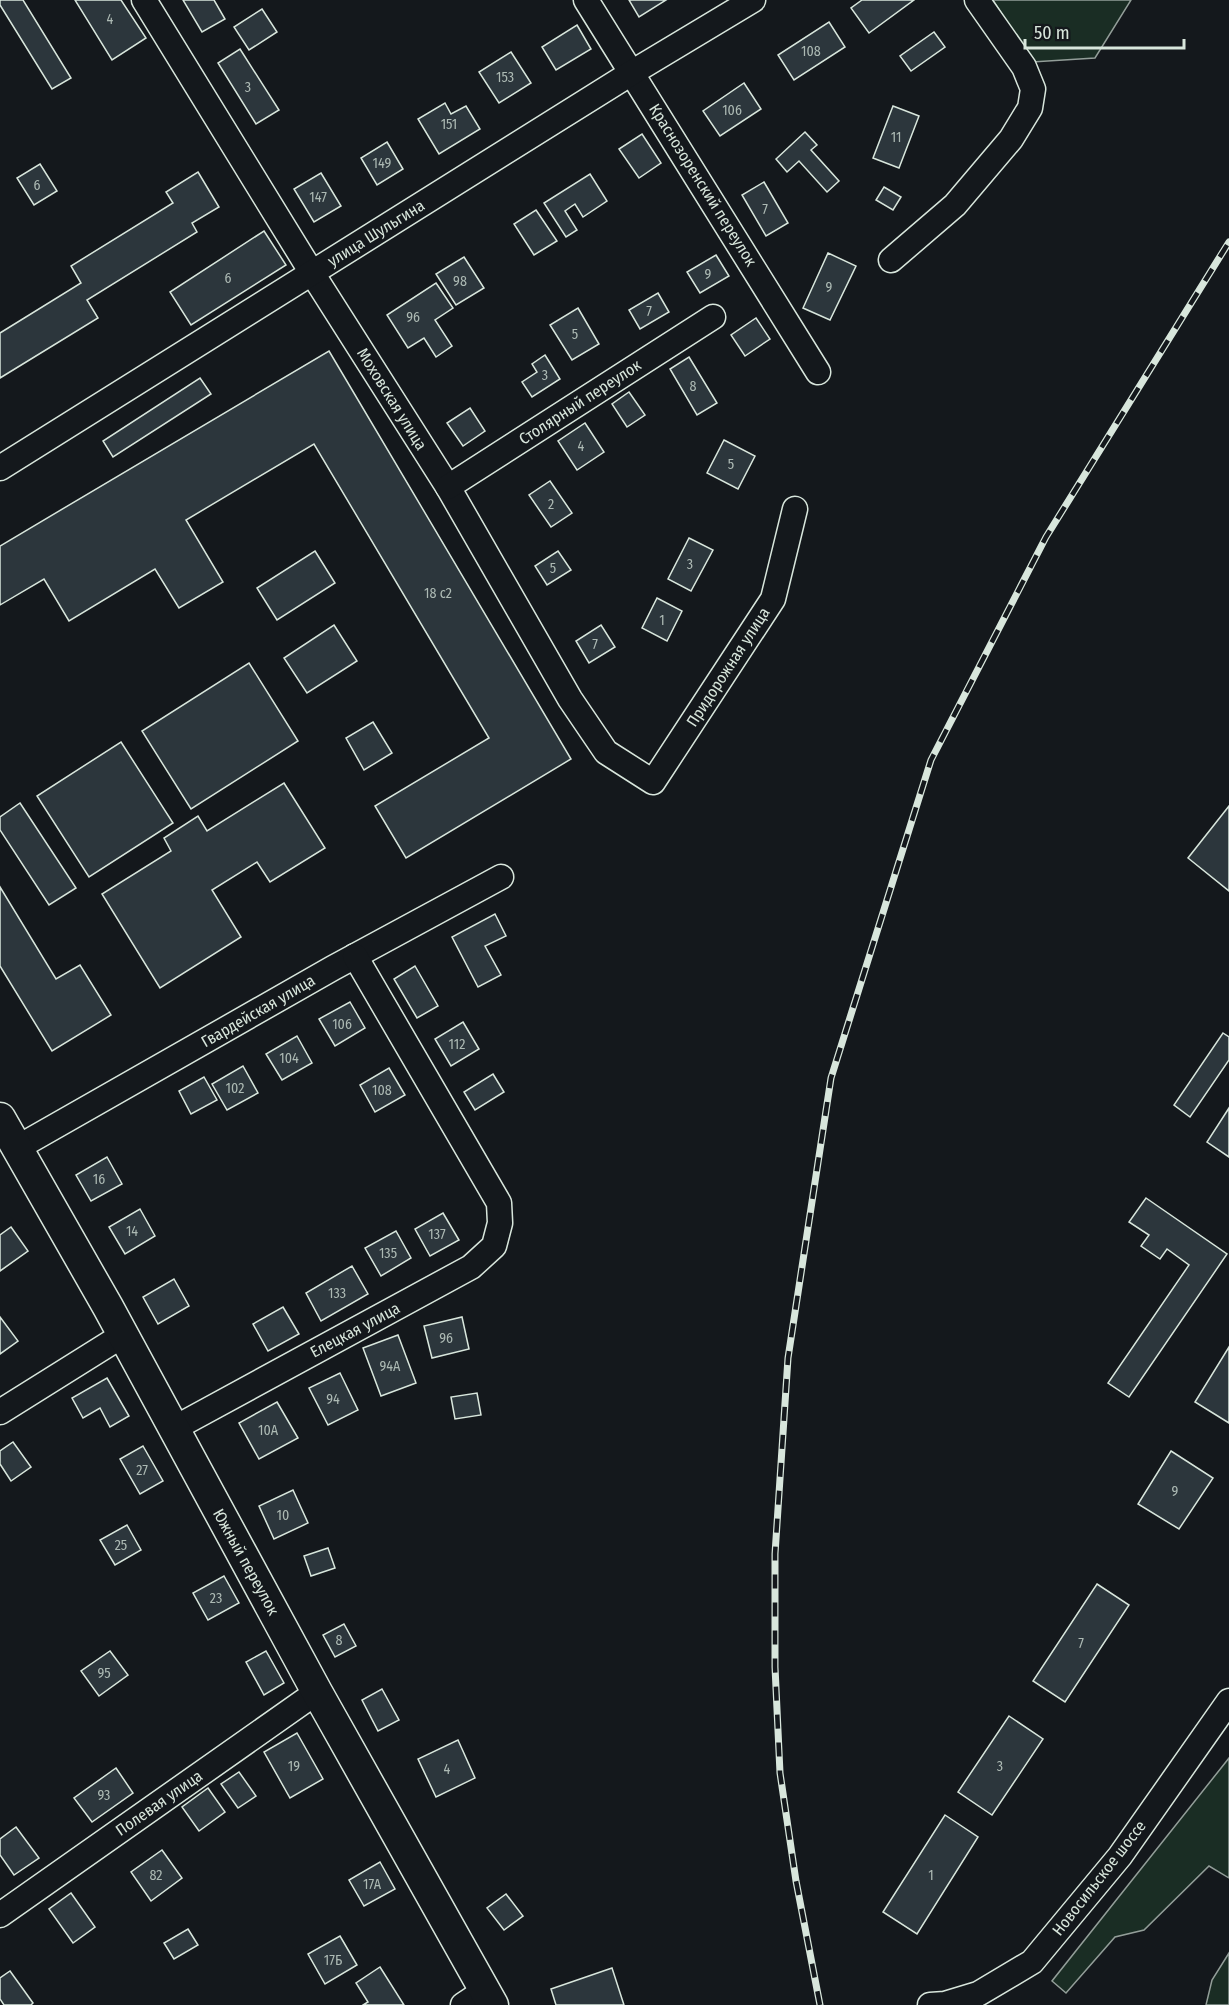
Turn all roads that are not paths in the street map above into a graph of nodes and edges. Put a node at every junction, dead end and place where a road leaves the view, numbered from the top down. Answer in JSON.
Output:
{"nodes":[{"id":1,"x":144,"y":0,"type":"edge"},
{"id":2,"x":586,"y":0,"type":"edge"},
{"id":3,"x":753,"y":0,"type":"edge"},
{"id":4,"x":977,"y":0,"type":"edge"},
{"id":5,"x":633,"y":72,"type":"junction"},
{"id":6,"x":891,"y":260,"type":"dead end"},
{"id":7,"x":312,"y":273,"type":"junction"},
{"id":8,"x":713,"y":317,"type":"dead end"},
{"id":9,"x":818,"y":372,"type":"dead end"},
{"id":10,"x":0,"y":468,"type":"edge"},
{"id":11,"x":448,"y":488,"type":"junction"},
{"id":12,"x":795,"y":509,"type":"dead end"},
{"id":13,"x":653,"y":782,"type":"joint"},
{"id":14,"x":501,"y":877,"type":"dead end"},
{"id":15,"x":356,"y":956,"type":"junction"},
{"id":16,"x":0,"y":1118,"type":"edge"},
{"id":17,"x":17,"y":1148,"type":"junction"},
{"id":18,"x":123,"y":1335,"type":"junction"},
{"id":19,"x":0,"y":1412,"type":"edge"},
{"id":20,"x":173,"y":1429,"type":"junction"},
{"id":21,"x":317,"y":1692,"type":"junction"},
{"id":22,"x":1229,"y":1701,"type":"edge"},
{"id":23,"x":0,"y":1915,"type":"edge"},
{"id":24,"x":480,"y":2000,"type":"edge"},
{"id":25,"x":930,"y":2005,"type":"edge"}],
"edges":[{"from":1,"to":7,"type":"street","name":"Моховская улица"},
{"from":2,"to":5,"type":"street","name":"Краснозоренский переулок"},
{"from":3,"to":5,"type":"street","name":"улица Шульгина"},
{"from":4,"to":6,"type":"street"},
{"from":5,"to":7,"type":"street","name":"улица Шульгина"},
{"from":5,"to":9,"type":"street","name":"Краснозоренский переулок"},
{"from":7,"to":10,"type":"street","name":"улица Шульгина"},
{"from":7,"to":11,"type":"street","name":"Моховская улица"},
{"from":8,"to":11,"type":"street","name":"Столярный переулок"},
{"from":11,"to":13,"type":"street","name":"Моховская улица"},
{"from":12,"to":13,"type":"street","name":"Придорожная улица"},
{"from":14,"to":15,"type":"street","name":"Гвардейская улица"},
{"from":15,"to":17,"type":"street","name":"Гвардейская улица"},
{"from":15,"to":20,"type":"street","name":"Елецкая улица"},
{"from":16,"to":17,"type":"main road","name":"Южный переулок"},
{"from":17,"to":18,"type":"main road","name":"Южный переулок"},
{"from":18,"to":19,"type":"street"},
{"from":18,"to":20,"type":"main road","name":"Южный переулок"},
{"from":20,"to":21,"type":"main road","name":"Южный переулок"},
{"from":21,"to":23,"type":"street","name":"Полевая улица"},
{"from":21,"to":24,"type":"main road","name":"Южный переулок"},
{"from":22,"to":25,"type":"street","name":"Новосильское шоссе"}]}
